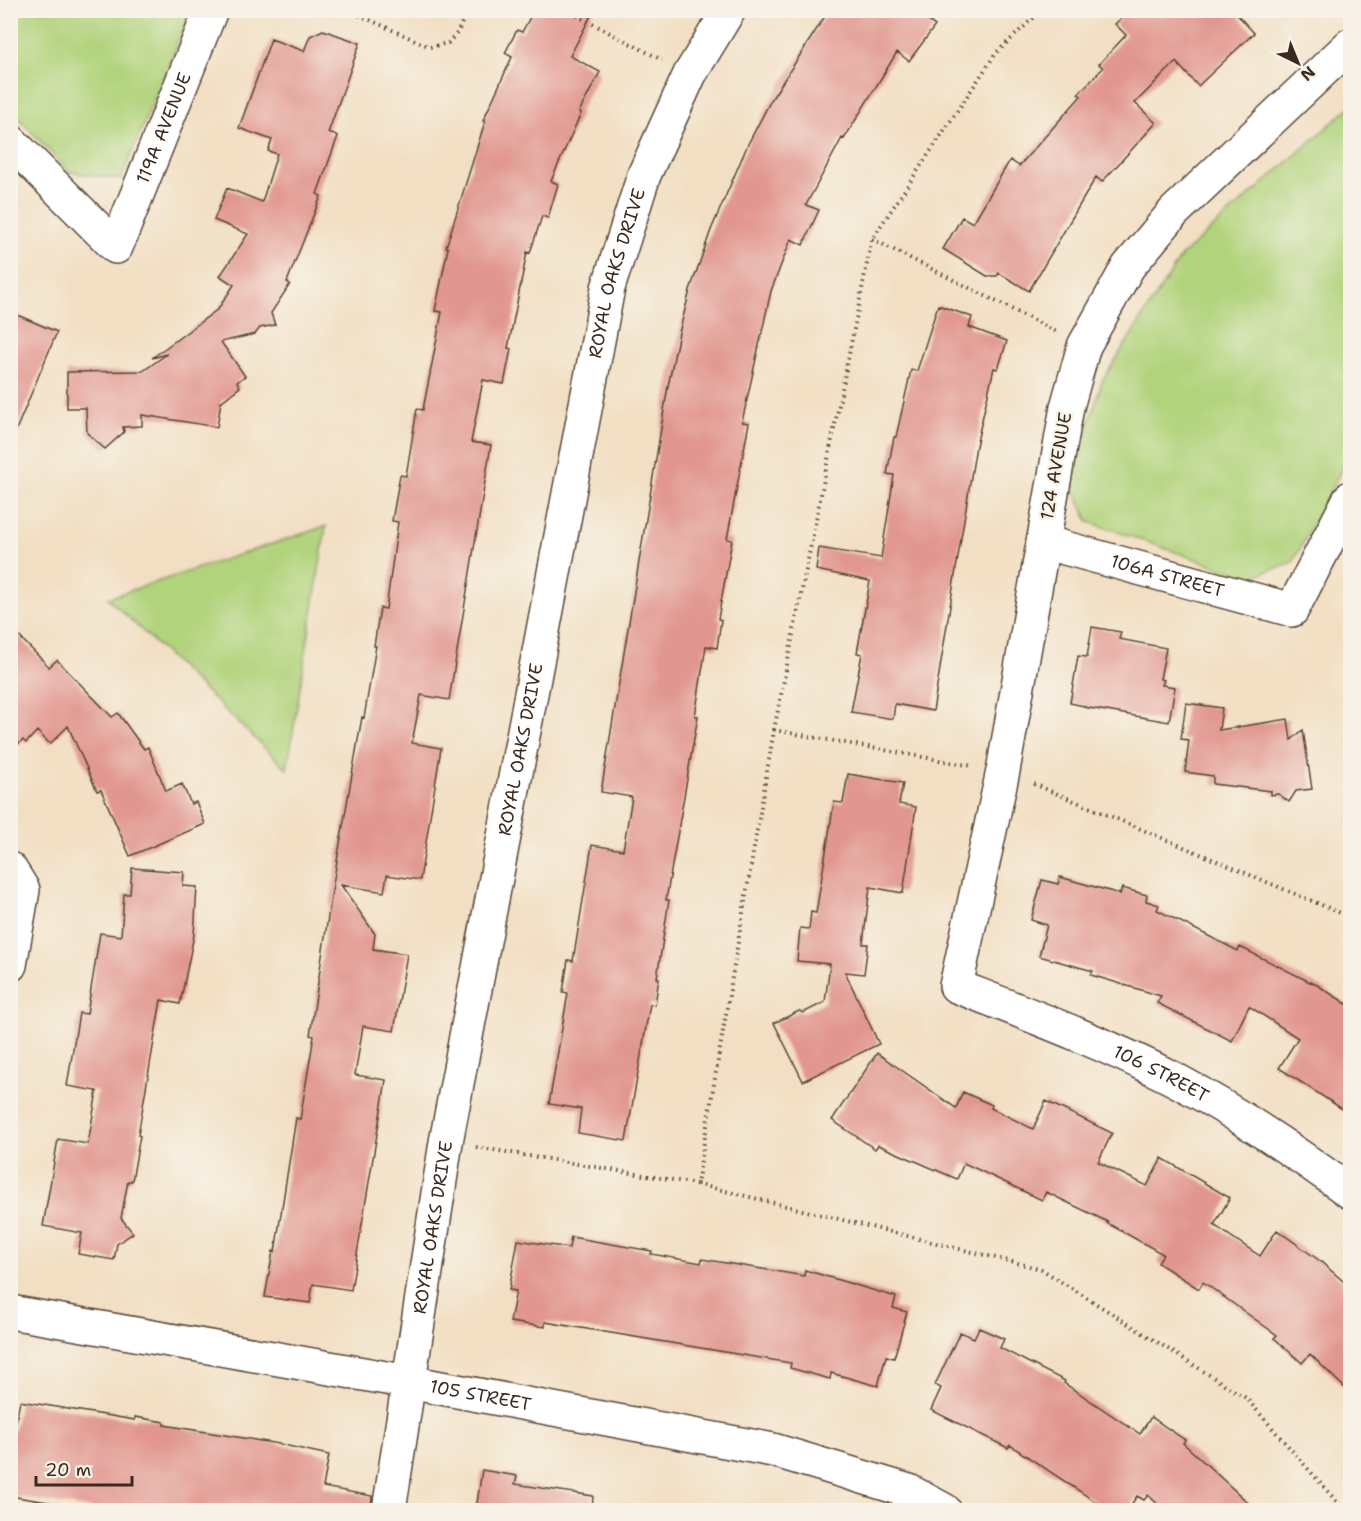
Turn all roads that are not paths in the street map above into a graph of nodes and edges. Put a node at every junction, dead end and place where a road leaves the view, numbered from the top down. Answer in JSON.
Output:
{"nodes":[{"id":1,"x":211,"y":10,"type":"edge"},
{"id":2,"x":729,"y":10,"type":"edge"},
{"id":3,"x":1350,"y":45,"type":"edge"},
{"id":4,"x":10,"y":141,"type":"edge"},
{"id":5,"x":1350,"y":498,"type":"edge"},
{"id":6,"x":1043,"y":542,"type":"junction"},
{"id":7,"x":10,"y":870,"type":"edge"},
{"id":8,"x":10,"y":964,"type":"edge"},
{"id":9,"x":956,"y":986,"type":"joint"},
{"id":10,"x":1350,"y":1192,"type":"edge"},
{"id":11,"x":10,"y":1312,"type":"edge"},
{"id":12,"x":409,"y":1382,"type":"junction"},
{"id":13,"x":389,"y":1510,"type":"edge"},
{"id":14,"x":944,"y":1510,"type":"edge"}],
"edges":[{"from":1,"to":4,"type":"street","name":"119A AVENUE"},
{"from":2,"to":12,"type":"street","name":"ROYAL OAKS DRIVE"},
{"from":3,"to":6,"type":"street","name":"124 AVENUE"},
{"from":5,"to":6,"type":"street","name":"106A STREET"},
{"from":6,"to":9,"type":"street","name":"124 AVENUE"},
{"from":7,"to":8,"type":"street"},
{"from":9,"to":10,"type":"street","name":"106 STREET"},
{"from":11,"to":12,"type":"street","name":"105 STREET"},
{"from":12,"to":13,"type":"street","name":"ROYAL OAKS DRIVE"},
{"from":12,"to":14,"type":"street","name":"105 STREET"}]}
